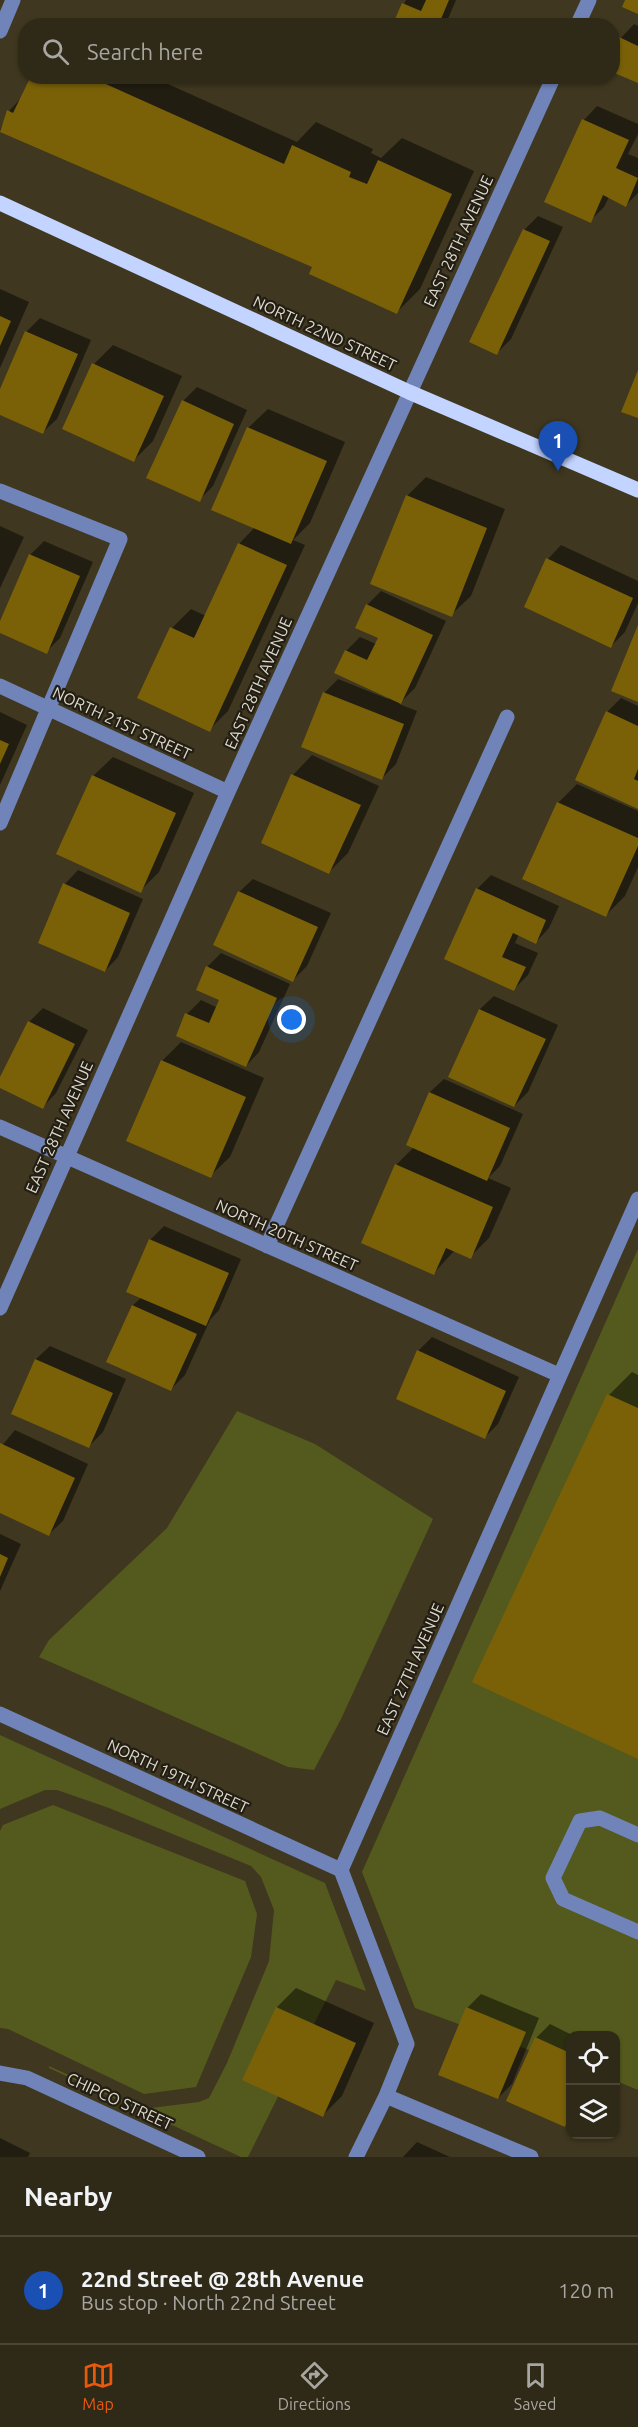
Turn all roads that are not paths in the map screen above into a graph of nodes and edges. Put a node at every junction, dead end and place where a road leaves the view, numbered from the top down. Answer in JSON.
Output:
{"nodes":[{"id":1,"x":14,"y":0,"type":"edge"},
{"id":2,"x":589,"y":0,"type":"edge"},
{"id":3,"x":581,"y":18,"type":"edge"},
{"id":4,"x":0,"y":31,"type":"edge"},
{"id":5,"x":550,"y":84,"type":"edge"},
{"id":6,"x":0,"y":203,"type":"edge"},
{"id":7,"x":409,"y":392,"type":"junction"},
{"id":8,"x":638,"y":490,"type":"edge"},
{"id":9,"x":0,"y":491,"type":"edge"},
{"id":10,"x":0,"y":686,"type":"edge"},
{"id":11,"x":49,"y":709,"type":"junction"},
{"id":12,"x":507,"y":717,"type":"dead end"},
{"id":13,"x":228,"y":792,"type":"junction"},
{"id":14,"x":0,"y":823,"type":"edge"},
{"id":15,"x":0,"y":1127,"type":"edge"},
{"id":16,"x":66,"y":1156,"type":"junction"},
{"id":17,"x":638,"y":1199,"type":"edge"},
{"id":18,"x":267,"y":1246,"type":"junction"},
{"id":19,"x":0,"y":1308,"type":"edge"},
{"id":20,"x":559,"y":1375,"type":"junction"},
{"id":21,"x":0,"y":1714,"type":"edge"},
{"id":22,"x":638,"y":1835,"type":"edge"},
{"id":23,"x":341,"y":1870,"type":"junction"},
{"id":24,"x":638,"y":1932,"type":"edge"},
{"id":25,"x":0,"y":2073,"type":"edge"},
{"id":26,"x":386,"y":2096,"type":"junction"},
{"id":27,"x":198,"y":2157,"type":"edge"},
{"id":28,"x":356,"y":2157,"type":"edge"},
{"id":29,"x":531,"y":2157,"type":"edge"}],
"edges":[{"from":1,"to":4,"type":"street"},
{"from":2,"to":3,"type":"street"},
{"from":5,"to":7,"type":"street","name":"EAST 28TH AVENUE"},
{"from":6,"to":7,"type":"main road","name":"NORTH 22ND STREET"},
{"from":7,"to":8,"type":"main road","name":"NORTH 22ND STREET"},
{"from":7,"to":13,"type":"street","name":"EAST 28TH AVENUE"},
{"from":9,"to":11,"type":"street"},
{"from":10,"to":11,"type":"street","name":"NORTH 21ST STREET"},
{"from":11,"to":13,"type":"street","name":"NORTH 21ST STREET"},
{"from":11,"to":14,"type":"street"},
{"from":12,"to":18,"type":"street"},
{"from":13,"to":16,"type":"street","name":"EAST 28TH AVENUE"},
{"from":15,"to":16,"type":"street","name":"NORTH 20TH STREET"},
{"from":16,"to":18,"type":"street","name":"NORTH 20TH STREET"},
{"from":16,"to":19,"type":"street","name":"EAST 28TH AVENUE"},
{"from":17,"to":20,"type":"street","name":"EAST 27TH AVENUE"},
{"from":18,"to":20,"type":"street","name":"NORTH 20TH STREET"},
{"from":20,"to":23,"type":"street","name":"EAST 27TH AVENUE"},
{"from":21,"to":23,"type":"street","name":"NORTH 19TH STREET"},
{"from":22,"to":24,"type":"street"},
{"from":23,"to":26,"type":"street"},
{"from":25,"to":27,"type":"street","name":"CHIPCO STREET"},
{"from":26,"to":28,"type":"street"},
{"from":26,"to":29,"type":"street"}]}
